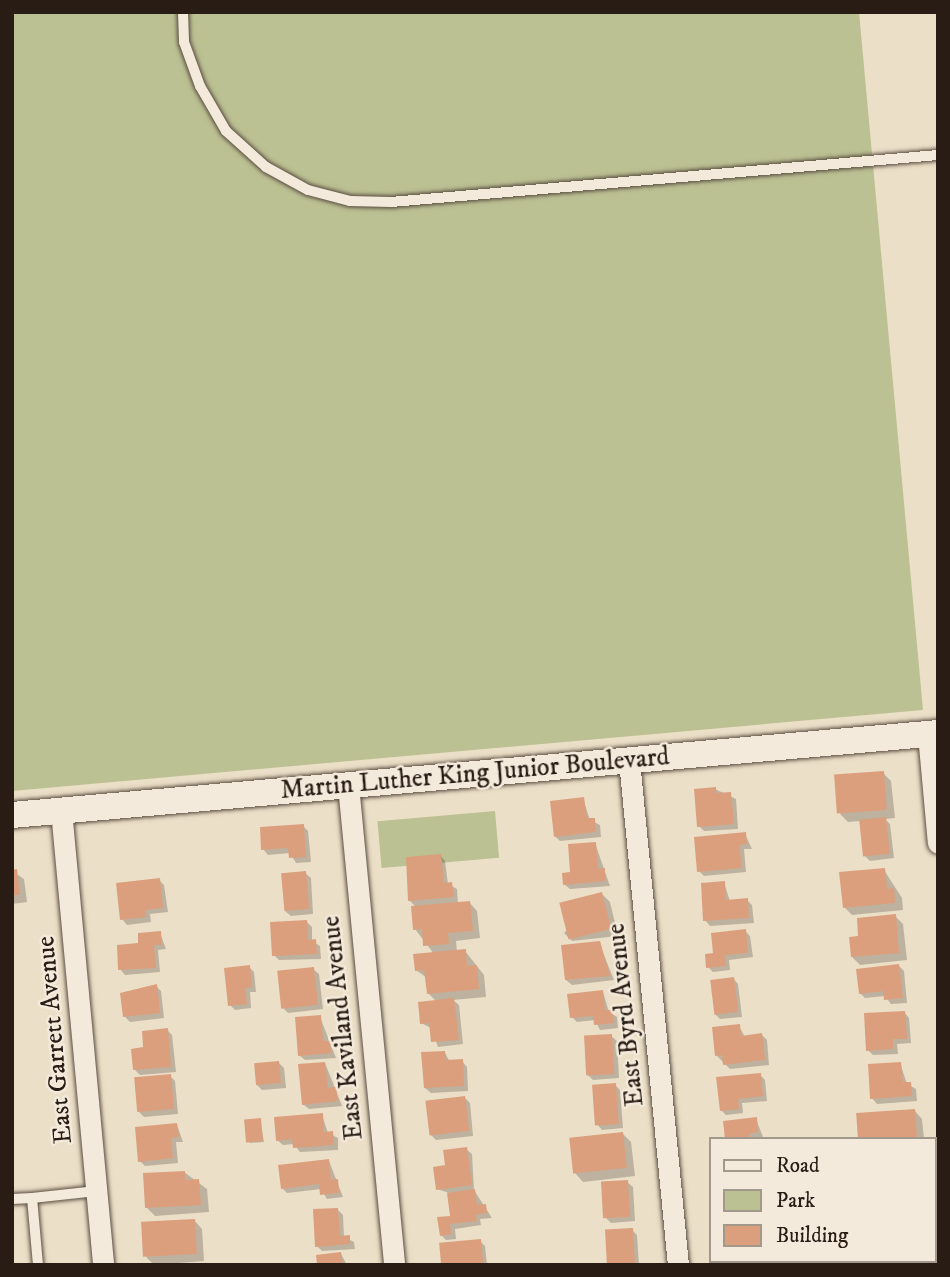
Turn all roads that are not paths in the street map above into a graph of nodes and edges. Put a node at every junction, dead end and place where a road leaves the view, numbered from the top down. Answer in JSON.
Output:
{"nodes":[{"id":1,"x":183,"y":12,"type":"edge"},
{"id":2,"x":938,"y":155,"type":"edge"},
{"id":3,"x":933,"y":734,"type":"edge"},
{"id":4,"x":629,"y":760,"type":"junction"},
{"id":5,"x":348,"y":785,"type":"junction"},
{"id":6,"x":61,"y":810,"type":"junction"},
{"id":7,"x":12,"y":815,"type":"edge"},
{"id":8,"x":938,"y":843,"type":"edge"},
{"id":9,"x":97,"y":1191,"type":"junction"},
{"id":10,"x":32,"y":1198,"type":"junction"},
{"id":11,"x":12,"y":1199,"type":"edge"},
{"id":12,"x":38,"y":1265,"type":"edge"},
{"id":13,"x":103,"y":1265,"type":"edge"},
{"id":14,"x":394,"y":1265,"type":"edge"},
{"id":15,"x":678,"y":1265,"type":"edge"}],
"edges":[{"from":1,"to":2,"type":"lane"},
{"from":3,"to":4,"type":"street","name":"Martin Luther King Junior Boulevard"},
{"from":3,"to":8,"type":"street"},
{"from":4,"to":5,"type":"street","name":"Martin Luther King Junior Boulevard"},
{"from":4,"to":15,"type":"street","name":"East Byrd Avenue"},
{"from":5,"to":6,"type":"street","name":"Martin Luther King Junior Boulevard"},
{"from":5,"to":14,"type":"street","name":"East Kaviland Avenue"},
{"from":6,"to":7,"type":"street","name":"Martin Luther King Junior Boulevard"},
{"from":6,"to":9,"type":"street","name":"East Garrett Avenue"},
{"from":9,"to":10,"type":"lane"},
{"from":9,"to":13,"type":"street","name":"East Garrett Avenue"},
{"from":10,"to":11,"type":"lane"},
{"from":10,"to":12,"type":"lane"}]}
